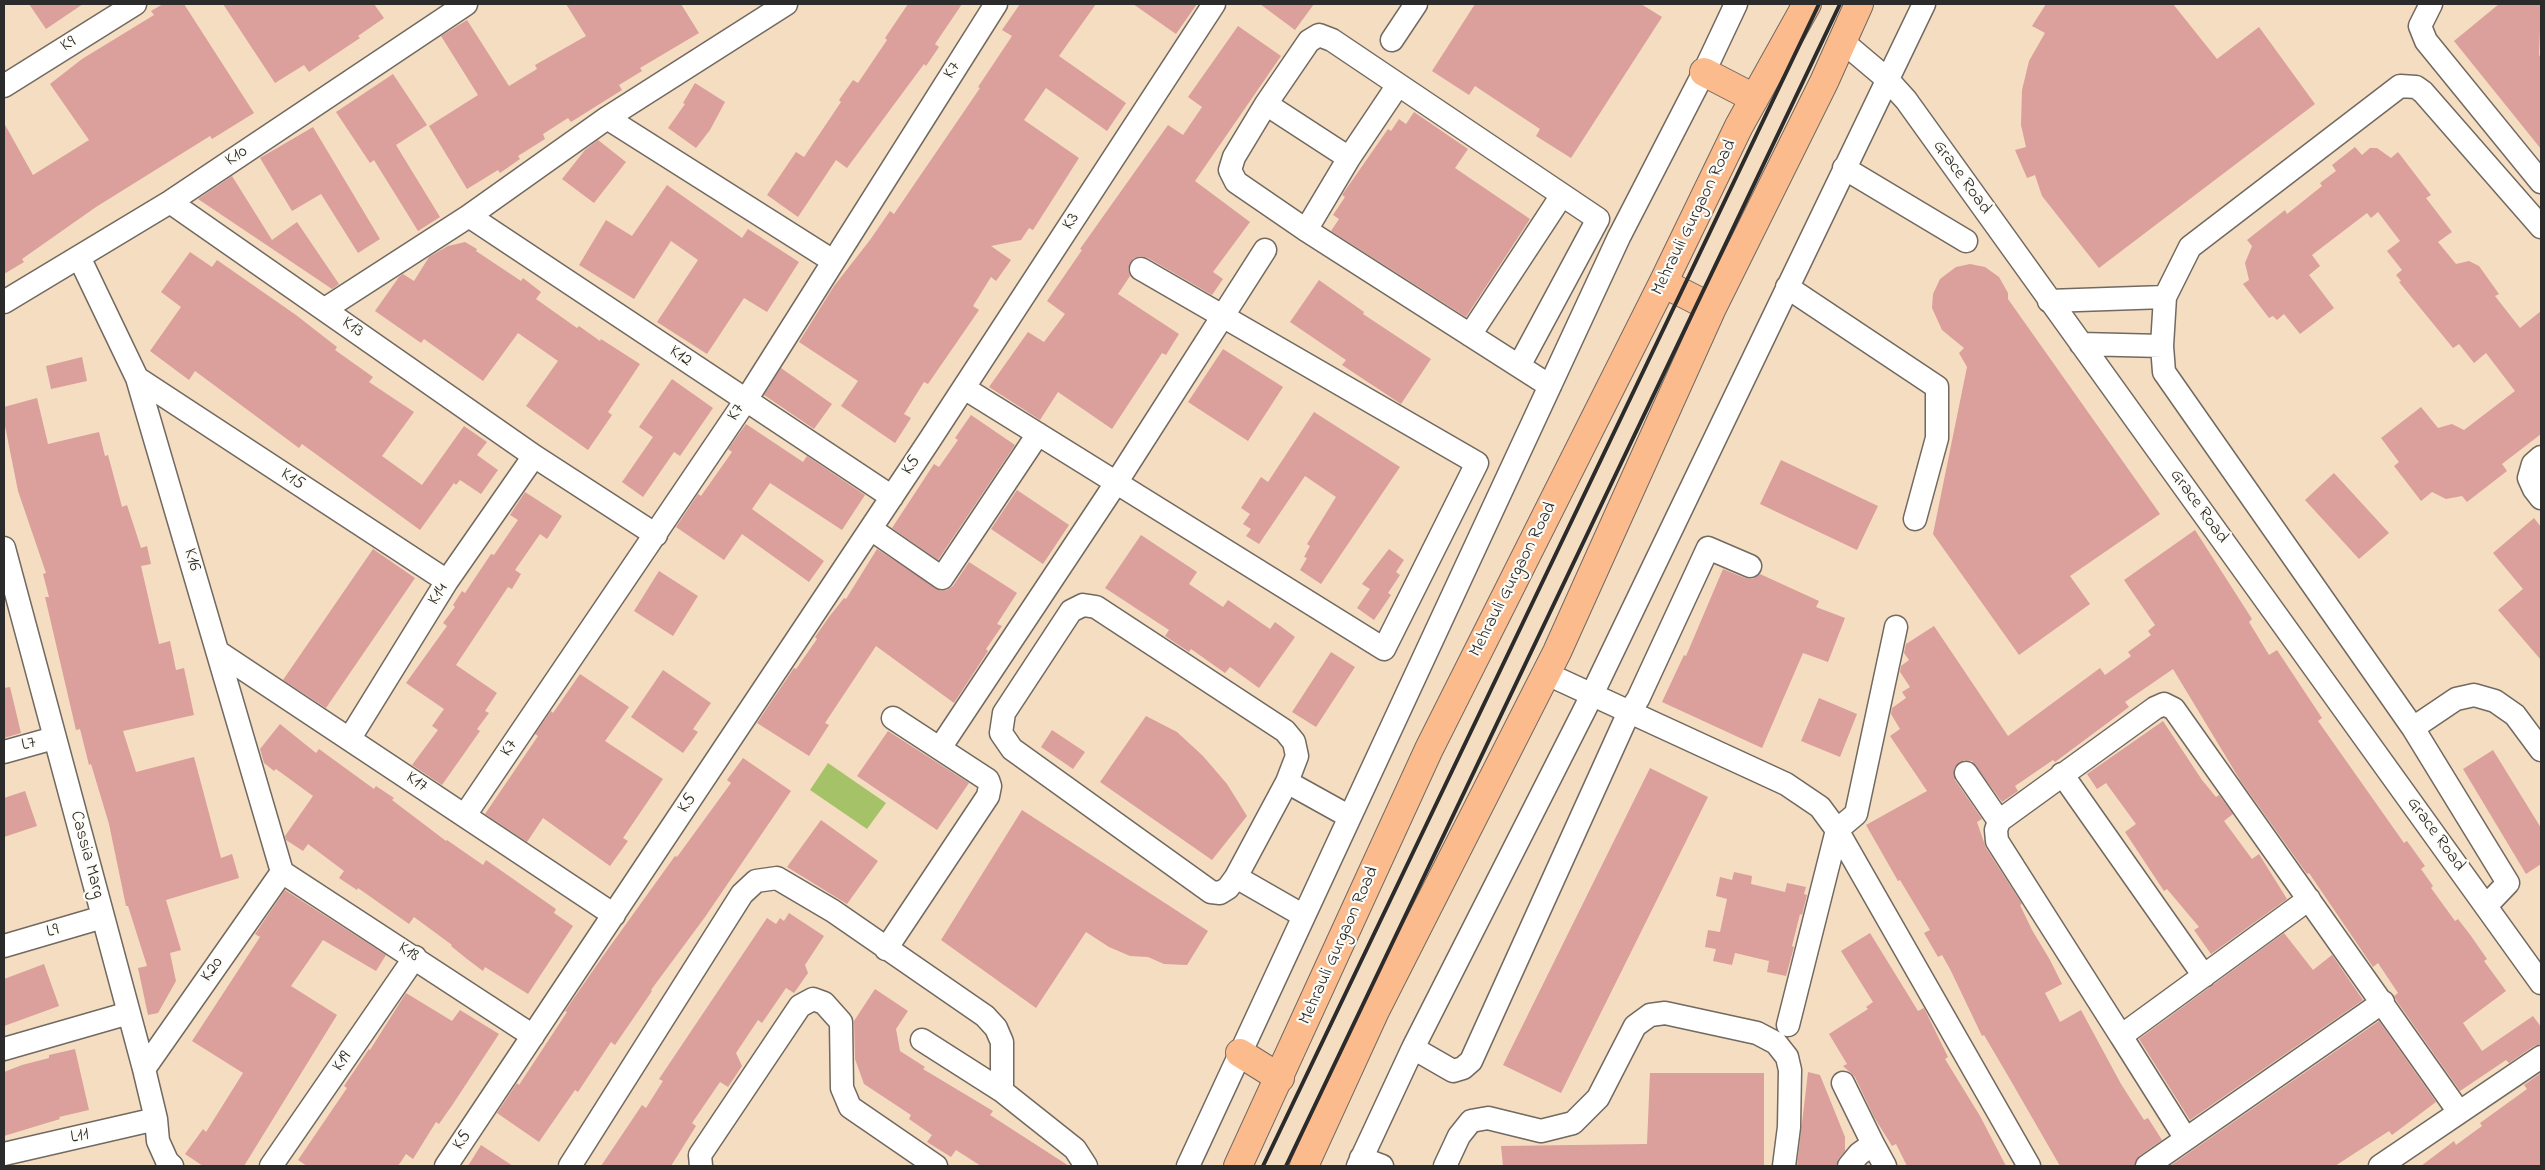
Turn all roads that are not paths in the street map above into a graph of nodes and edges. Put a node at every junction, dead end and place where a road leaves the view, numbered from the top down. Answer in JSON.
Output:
{"nodes":[{"id":1,"x":135,"y":4,"type":"edge"},
{"id":2,"x":466,"y":4,"type":"edge"},
{"id":3,"x":786,"y":4,"type":"edge"},
{"id":4,"x":996,"y":4,"type":"edge"},
{"id":5,"x":1214,"y":4,"type":"edge"},
{"id":6,"x":1416,"y":4,"type":"edge"},
{"id":7,"x":1735,"y":4,"type":"edge"},
{"id":8,"x":1807,"y":4,"type":"edge"},
{"id":9,"x":1859,"y":4,"type":"edge"},
{"id":10,"x":1924,"y":4,"type":"edge"},
{"id":11,"x":2431,"y":4,"type":"edge"},
{"id":12,"x":1392,"y":40,"type":"dead end"},
{"id":13,"x":1842,"y":41,"type":"junction"},
{"id":14,"x":1704,"y":72,"type":"junction"},
{"id":15,"x":1887,"y":78,"type":"junction"},
{"id":16,"x":1398,"y":85,"type":"junction"},
{"id":17,"x":4,"y":86,"type":"edge"},
{"id":18,"x":1754,"y":98,"type":"junction"},
{"id":19,"x":1266,"y":104,"type":"junction"},
{"id":20,"x":607,"y":118,"type":"junction"},
{"id":21,"x":1349,"y":158,"type":"junction"},
{"id":22,"x":1844,"y":168,"type":"junction"},
{"id":23,"x":2541,"y":182,"type":"edge"},
{"id":24,"x":1562,"y":195,"type":"junction"},
{"id":25,"x":170,"y":202,"type":"junction"},
{"id":26,"x":469,"y":216,"type":"junction"},
{"id":27,"x":1598,"y":219,"type":"junction"},
{"id":28,"x":2541,"y":227,"type":"edge"},
{"id":29,"x":1306,"y":230,"type":"junction"},
{"id":30,"x":1619,"y":237,"type":"junction"},
{"id":31,"x":1966,"y":240,"type":"dead end"},
{"id":32,"x":1265,"y":250,"type":"dead end"},
{"id":33,"x":79,"y":256,"type":"junction"},
{"id":34,"x":833,"y":261,"type":"junction"},
{"id":35,"x":1141,"y":269,"type":"dead end"},
{"id":36,"x":1664,"y":283,"type":"junction"},
{"id":37,"x":1787,"y":287,"type":"junction"},
{"id":38,"x":2165,"y":297,"type":"junction"},
{"id":39,"x":2049,"y":301,"type":"junction"},
{"id":40,"x":4,"y":302,"type":"edge"},
{"id":41,"x":1712,"y":308,"type":"junction"},
{"id":42,"x":325,"y":309,"type":"junction"},
{"id":43,"x":1223,"y":316,"type":"junction"},
{"id":44,"x":1470,"y":335,"type":"junction"},
{"id":45,"x":2081,"y":344,"type":"junction"},
{"id":46,"x":2162,"y":346,"type":"junction"},
{"id":47,"x":1519,"y":366,"type":"junction"},
{"id":48,"x":137,"y":378,"type":"junction"},
{"id":49,"x":1550,"y":386,"type":"junction"},
{"id":50,"x":964,"y":388,"type":"junction"},
{"id":51,"x":746,"y":400,"type":"junction"},
{"id":52,"x":1038,"y":434,"type":"junction"},
{"id":53,"x":930,"y":441,"type":"joint"},
{"id":54,"x":534,"y":456,"type":"junction"},
{"id":55,"x":2541,"y":456,"type":"edge"},
{"id":56,"x":1116,"y":483,"type":"junction"},
{"id":57,"x":892,"y":497,"type":"junction"},
{"id":58,"x":2541,"y":498,"type":"edge"},
{"id":59,"x":1915,"y":519,"type":"dead end"},
{"id":60,"x":871,"y":529,"type":"junction"},
{"id":61,"x":656,"y":535,"type":"junction"},
{"id":62,"x":4,"y":548,"type":"edge"},
{"id":63,"x":1750,"y":566,"type":"dead end"},
{"id":64,"x":8,"y":580,"type":"edge"},
{"id":65,"x":447,"y":581,"type":"junction"},
{"id":66,"x":1896,"y":627,"type":"dead end"},
{"id":67,"x":218,"y":652,"type":"junction"},
{"id":68,"x":1545,"y":673,"type":"junction"},
{"id":69,"x":1592,"y":693,"type":"junction"},
{"id":70,"x":1630,"y":712,"type":"junction"},
{"id":71,"x":893,"y":718,"type":"dead end"},
{"id":72,"x":2413,"y":728,"type":"junction"},
{"id":73,"x":54,"y":738,"type":"junction"},
{"id":74,"x":350,"y":738,"type":"junction"},
{"id":75,"x":940,"y":748,"type":"junction"},
{"id":76,"x":2541,"y":750,"type":"edge"},
{"id":77,"x":4,"y":752,"type":"edge"},
{"id":78,"x":1966,"y":772,"type":"dead end"},
{"id":79,"x":2062,"y":774,"type":"junction"},
{"id":80,"x":1287,"y":782,"type":"junction"},
{"id":81,"x":465,"y":815,"type":"junction"},
{"id":82,"x":1350,"y":817,"type":"junction"},
{"id":83,"x":1999,"y":821,"type":"junction"},
{"id":84,"x":1837,"y":830,"type":"junction"},
{"id":85,"x":282,"y":872,"type":"junction"},
{"id":86,"x":1236,"y":877,"type":"junction"},
{"id":87,"x":2309,"y":899,"type":"junction"},
{"id":88,"x":2486,"y":906,"type":"junction"},
{"id":89,"x":614,"y":915,"type":"junction"},
{"id":90,"x":1304,"y":916,"type":"junction"},
{"id":91,"x":103,"y":917,"type":"junction"},
{"id":92,"x":4,"y":946,"type":"edge"},
{"id":93,"x":886,"y":949,"type":"junction"},
{"id":94,"x":415,"y":957,"type":"junction"},
{"id":95,"x":2204,"y":976,"type":"junction"},
{"id":96,"x":2541,"y":983,"type":"edge"},
{"id":97,"x":2383,"y":1002,"type":"junction"},
{"id":98,"x":129,"y":1013,"type":"junction"},
{"id":99,"x":1788,"y":1025,"type":"dead end"},
{"id":100,"x":533,"y":1036,"type":"junction"},
{"id":101,"x":2122,"y":1036,"type":"junction"},
{"id":102,"x":922,"y":1040,"type":"dead end"},
{"id":103,"x":1412,"y":1048,"type":"junction"},
{"id":104,"x":4,"y":1050,"type":"edge"},
{"id":105,"x":1240,"y":1053,"type":"junction"},
{"id":106,"x":2541,"y":1057,"type":"edge"},
{"id":107,"x":144,"y":1069,"type":"junction"},
{"id":108,"x":1280,"y":1078,"type":"junction"},
{"id":109,"x":1843,"y":1083,"type":"dead end"},
{"id":110,"x":1002,"y":1091,"type":"junction"},
{"id":111,"x":2459,"y":1112,"type":"junction"},
{"id":112,"x":156,"y":1119,"type":"junction"},
{"id":113,"x":2186,"y":1139,"type":"junction"},
{"id":114,"x":1873,"y":1144,"type":"junction"},
{"id":115,"x":4,"y":1154,"type":"edge"},
{"id":116,"x":1360,"y":1162,"type":"edge"},
{"id":117,"x":169,"y":1163,"type":"edge"},
{"id":118,"x":271,"y":1166,"type":"edge"},
{"id":119,"x":446,"y":1166,"type":"edge"},
{"id":120,"x":570,"y":1166,"type":"edge"},
{"id":121,"x":701,"y":1166,"type":"edge"},
{"id":122,"x":936,"y":1166,"type":"edge"},
{"id":123,"x":1086,"y":1166,"type":"edge"},
{"id":124,"x":1188,"y":1166,"type":"edge"},
{"id":125,"x":1238,"y":1166,"type":"edge"},
{"id":126,"x":1304,"y":1166,"type":"edge"},
{"id":127,"x":1382,"y":1166,"type":"edge"},
{"id":128,"x":1446,"y":1166,"type":"edge"},
{"id":129,"x":1784,"y":1166,"type":"edge"},
{"id":130,"x":1849,"y":1166,"type":"edge"},
{"id":131,"x":1885,"y":1166,"type":"edge"},
{"id":132,"x":2029,"y":1166,"type":"edge"},
{"id":133,"x":2146,"y":1166,"type":"edge"},
{"id":134,"x":2380,"y":1166,"type":"edge"}],
"edges":[{"from":1,"to":17,"type":"street","name":"K9"},
{"from":2,"to":25,"type":"street","name":"K10"},
{"from":3,"to":20,"type":"street"},
{"from":4,"to":34,"type":"street","name":"K7"},
{"from":5,"to":50,"type":"street","name":"K3"},
{"from":6,"to":12,"type":"street"},
{"from":7,"to":14,"type":"street"},
{"from":8,"to":18,"type":"main road","name":"Mehrauli Gurgaon Road"},
{"from":9,"to":13,"type":"main road"},
{"from":10,"to":15,"type":"street"},
{"from":11,"to":23,"type":"street"},
{"from":13,"to":15,"type":"street","name":"Grace Road"},
{"from":13,"to":41,"type":"main road"},
{"from":14,"to":18,"type":"main road"},
{"from":14,"to":30,"type":"street"},
{"from":15,"to":22,"type":"street"},
{"from":15,"to":39,"type":"street","name":"Grace Road"},
{"from":16,"to":19,"type":"street"},
{"from":16,"to":21,"type":"street"},
{"from":16,"to":24,"type":"street"},
{"from":18,"to":36,"type":"main road","name":"Mehrauli Gurgaon Road"},
{"from":19,"to":21,"type":"street"},
{"from":19,"to":29,"type":"street"},
{"from":20,"to":26,"type":"street"},
{"from":20,"to":34,"type":"street"},
{"from":21,"to":29,"type":"street"},
{"from":22,"to":31,"type":"street"},
{"from":22,"to":37,"type":"street"},
{"from":24,"to":27,"type":"street"},
{"from":24,"to":44,"type":"street"},
{"from":25,"to":33,"type":"street","name":"K10"},
{"from":25,"to":42,"type":"street","name":"K13"},
{"from":26,"to":42,"type":"street"},
{"from":26,"to":51,"type":"street","name":"K12"},
{"from":27,"to":30,"type":"street"},
{"from":27,"to":47,"type":"street"},
{"from":28,"to":38,"type":"street"},
{"from":29,"to":44,"type":"street"},
{"from":30,"to":49,"type":"street"},
{"from":32,"to":43,"type":"street"},
{"from":33,"to":40,"type":"street","name":"K10"},
{"from":33,"to":48,"type":"street","name":"K16"},
{"from":34,"to":51,"type":"street","name":"K7"},
{"from":35,"to":43,"type":"street"},
{"from":36,"to":41,"type":"main road"},
{"from":36,"to":108,"type":"main road","name":"Mehrauli Gurgaon Road"},
{"from":37,"to":59,"type":"street"},
{"from":37,"to":69,"type":"street"},
{"from":38,"to":39,"type":"street"},
{"from":38,"to":46,"type":"street"},
{"from":39,"to":45,"type":"street","name":"Grace Road"},
{"from":41,"to":68,"type":"main road"},
{"from":42,"to":54,"type":"street","name":"K13"},
{"from":43,"to":56,"type":"street"},
{"from":43,"to":56,"type":"street"},
{"from":44,"to":47,"type":"street"},
{"from":45,"to":46,"type":"street"},
{"from":45,"to":88,"type":"street","name":"Grace Road"},
{"from":46,"to":72,"type":"street"},
{"from":47,"to":49,"type":"street"},
{"from":48,"to":65,"type":"street","name":"K15"},
{"from":48,"to":67,"type":"street","name":"K16"},
{"from":49,"to":82,"type":"street"},
{"from":50,"to":52,"type":"street"},
{"from":50,"to":53,"type":"street","name":"K3"},
{"from":51,"to":57,"type":"street","name":"K12"},
{"from":51,"to":61,"type":"street","name":"K7"},
{"from":52,"to":56,"type":"street"},
{"from":52,"to":60,"type":"street"},
{"from":53,"to":57,"type":"street","name":"K5"},
{"from":54,"to":61,"type":"street","name":"K13"},
{"from":54,"to":65,"type":"street","name":"K14"},
{"from":55,"to":58,"type":"street"},
{"from":56,"to":75,"type":"street"},
{"from":57,"to":60,"type":"street","name":"K5"},
{"from":60,"to":89,"type":"street","name":"K5"},
{"from":61,"to":81,"type":"street","name":"K7"},
{"from":62,"to":64,"type":"street","name":"Cassia Marg"},
{"from":63,"to":70,"type":"street"},
{"from":64,"to":73,"type":"street","name":"Cassia Marg"},
{"from":65,"to":74,"type":"street","name":"K14"},
{"from":66,"to":84,"type":"street"},
{"from":67,"to":74,"type":"street","name":"K17"},
{"from":67,"to":85,"type":"street","name":"K16"},
{"from":68,"to":69,"type":"street"},
{"from":68,"to":126,"type":"main road"},
{"from":69,"to":70,"type":"street"},
{"from":69,"to":103,"type":"street"},
{"from":70,"to":84,"type":"street"},
{"from":70,"to":103,"type":"street"},
{"from":71,"to":75,"type":"street"},
{"from":72,"to":76,"type":"street"},
{"from":72,"to":88,"type":"street"},
{"from":73,"to":77,"type":"street","name":"L7"},
{"from":73,"to":91,"type":"street","name":"Cassia Marg"},
{"from":74,"to":81,"type":"street","name":"K17"},
{"from":75,"to":93,"type":"street"},
{"from":78,"to":83,"type":"street"},
{"from":79,"to":83,"type":"street"},
{"from":79,"to":87,"type":"street"},
{"from":79,"to":95,"type":"street"},
{"from":80,"to":82,"type":"street"},
{"from":80,"to":86,"type":"street"},
{"from":80,"to":86,"type":"street"},
{"from":81,"to":89,"type":"street","name":"K17"},
{"from":82,"to":90,"type":"street"},
{"from":83,"to":101,"type":"street"},
{"from":84,"to":99,"type":"street"},
{"from":84,"to":132,"type":"street"},
{"from":85,"to":94,"type":"street","name":"K18"},
{"from":85,"to":107,"type":"street","name":"K20"},
{"from":86,"to":90,"type":"street"},
{"from":87,"to":95,"type":"street"},
{"from":87,"to":97,"type":"street"},
{"from":88,"to":96,"type":"street","name":"Grace Road"},
{"from":89,"to":100,"type":"street","name":"K5"},
{"from":90,"to":105,"type":"street"},
{"from":91,"to":92,"type":"street","name":"L9"},
{"from":91,"to":98,"type":"street","name":"Cassia Marg"},
{"from":93,"to":110,"type":"street"},
{"from":93,"to":120,"type":"street"},
{"from":94,"to":100,"type":"street","name":"K18"},
{"from":94,"to":118,"type":"street","name":"K19"},
{"from":95,"to":101,"type":"street"},
{"from":97,"to":111,"type":"street"},
{"from":97,"to":113,"type":"street"},
{"from":98,"to":104,"type":"street"},
{"from":98,"to":107,"type":"street","name":"Cassia Marg"},
{"from":100,"to":119,"type":"street","name":"K5"},
{"from":101,"to":113,"type":"street"},
{"from":102,"to":110,"type":"street"},
{"from":103,"to":116,"type":"street"},
{"from":105,"to":108,"type":"main road"},
{"from":105,"to":124,"type":"street"},
{"from":106,"to":111,"type":"street"},
{"from":107,"to":112,"type":"street","name":"Cassia Marg"},
{"from":108,"to":125,"type":"main road","name":"Mehrauli Gurgaon Road"},
{"from":109,"to":114,"type":"street"},
{"from":110,"to":123,"type":"street"},
{"from":111,"to":134,"type":"street"},
{"from":112,"to":115,"type":"street","name":"L11"},
{"from":112,"to":117,"type":"street","name":"Cassia Marg"},
{"from":113,"to":133,"type":"street"},
{"from":114,"to":130,"type":"street"},
{"from":114,"to":131,"type":"street"},
{"from":116,"to":127,"type":"street"},
{"from":121,"to":122,"type":"street"},
{"from":128,"to":129,"type":"street"}]}
